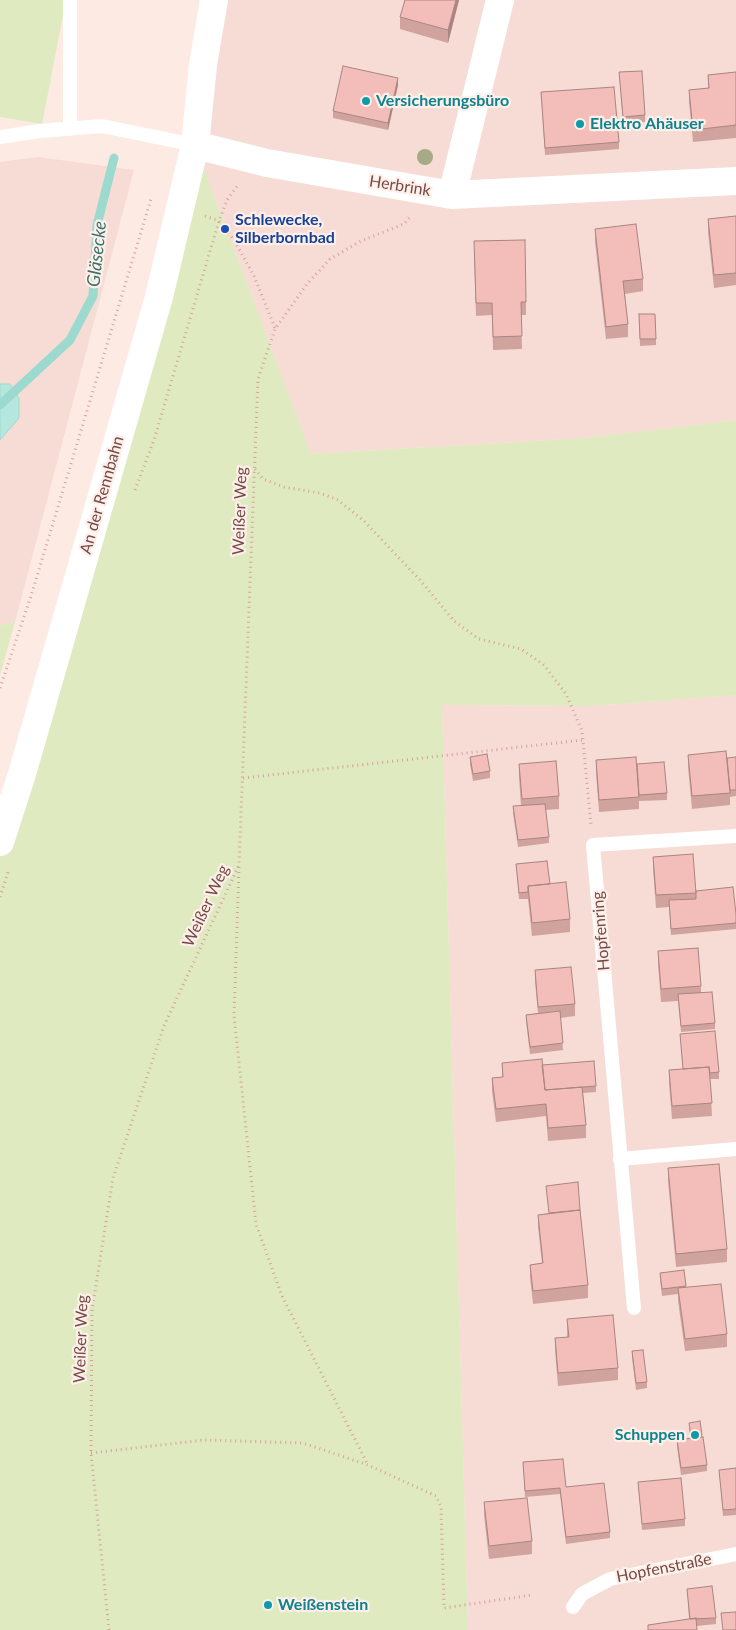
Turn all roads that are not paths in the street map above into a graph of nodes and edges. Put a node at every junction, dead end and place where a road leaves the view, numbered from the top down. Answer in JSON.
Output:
{"nodes":[{"id":1,"x":70,"y":0,"type":"edge"},
{"id":2,"x":214,"y":0,"type":"edge"},
{"id":3,"x":500,"y":0,"type":"edge"},
{"id":4,"x":70,"y":129,"type":"junction"},
{"id":5,"x":0,"y":137,"type":"edge"},
{"id":6,"x":195,"y":145,"type":"junction"},
{"id":7,"x":736,"y":181,"type":"edge"},
{"id":8,"x":452,"y":194,"type":"junction"},
{"id":9,"x":736,"y":836,"type":"edge"},
{"id":10,"x":0,"y":842,"type":"edge"},
{"id":11,"x":736,"y":1149,"type":"edge"},
{"id":12,"x":620,"y":1160,"type":"junction"},
{"id":13,"x":634,"y":1308,"type":"dead end"},
{"id":14,"x":736,"y":1554,"type":"edge"},
{"id":15,"x":573,"y":1607,"type":"dead end"}],
"edges":[{"from":1,"to":4,"type":"lane"},
{"from":2,"to":6,"type":"main road","name":"An der Rennbahn"},
{"from":3,"to":8,"type":"main road"},
{"from":4,"to":5,"type":"lane","name":"Herbrink"},
{"from":4,"to":6,"type":"lane","name":"Herbrink"},
{"from":6,"to":8,"type":"main road","name":"Herbrink"},
{"from":6,"to":10,"type":"main road","name":"An der Rennbahn"},
{"from":7,"to":8,"type":"main road","name":"Herbrink"},
{"from":9,"to":12,"type":"lane","name":"Hopfenring"},
{"from":11,"to":12,"type":"lane"},
{"from":12,"to":13,"type":"lane","name":"Hopfenring"},
{"from":14,"to":15,"type":"lane","name":"Hopfenstraße"}]}
